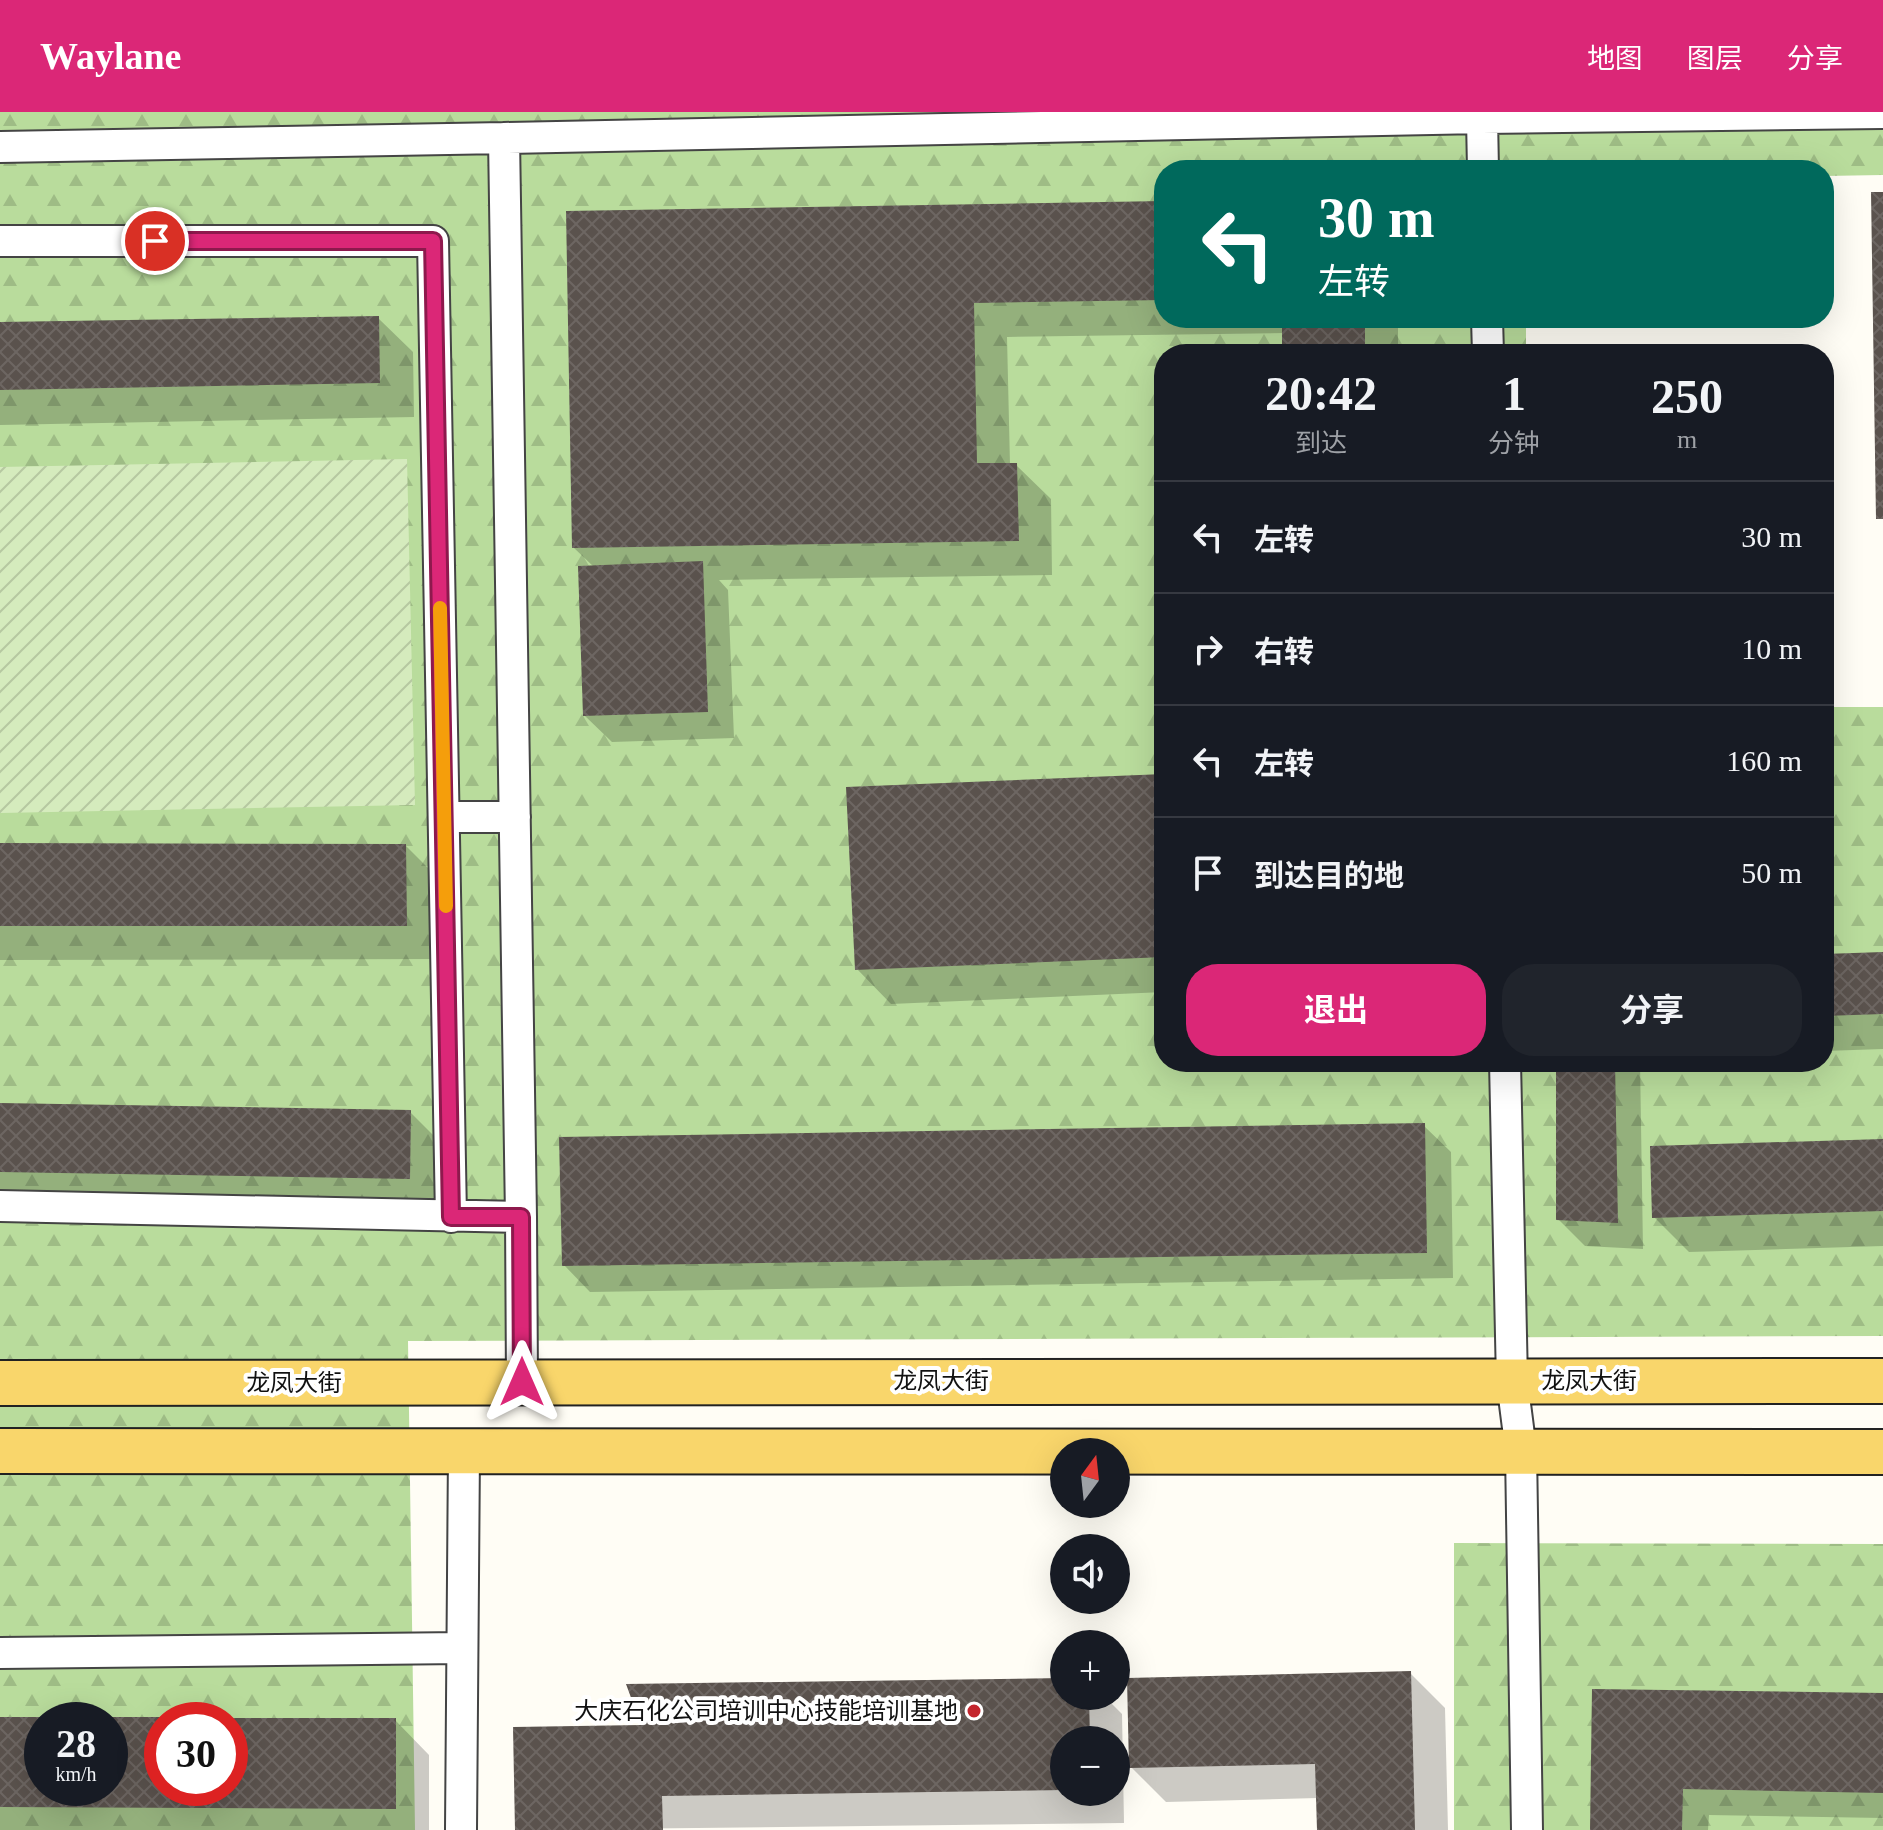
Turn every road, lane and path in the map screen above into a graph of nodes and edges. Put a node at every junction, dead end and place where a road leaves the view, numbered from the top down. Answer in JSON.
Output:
{"nodes":[{"id":1,"x":1883,"y":113,"type":"edge"},
{"id":2,"x":1482,"y":118,"type":"junction"},
{"id":3,"x":903,"y":121,"type":"edge"},
{"id":4,"x":346,"y":126,"type":"edge"},
{"id":5,"x":504,"y":138,"type":"junction"},
{"id":6,"x":0,"y":147,"type":"edge"},
{"id":7,"x":1483,"y":160,"type":"edge"},
{"id":8,"x":0,"y":241,"type":"edge"},
{"id":9,"x":444,"y":817,"type":"junction"},
{"id":10,"x":515,"y":817,"type":"junction"},
{"id":11,"x":1505,"y":1072,"type":"edge"},
{"id":12,"x":0,"y":1206,"type":"edge"},
{"id":13,"x":451,"y":1217,"type":"junction"},
{"id":14,"x":521,"y":1217,"type":"junction"},
{"id":15,"x":1512,"y":1381,"type":"junction"},
{"id":16,"x":1883,"y":1381,"type":"edge"},
{"id":17,"x":522,"y":1382,"type":"junction"},
{"id":18,"x":0,"y":1383,"type":"edge"},
{"id":19,"x":0,"y":1451,"type":"edge"},
{"id":20,"x":464,"y":1451,"type":"junction"},
{"id":21,"x":1521,"y":1451,"type":"junction"},
{"id":22,"x":1883,"y":1452,"type":"edge"},
{"id":23,"x":462,"y":1648,"type":"junction"},
{"id":24,"x":0,"y":1653,"type":"edge"},
{"id":25,"x":461,"y":1830,"type":"edge"},
{"id":26,"x":1527,"y":1830,"type":"edge"}],
"edges":[{"from":1,"to":2,"type":"street"},
{"from":2,"to":3,"type":"street"},
{"from":2,"to":7,"type":"street"},
{"from":3,"to":5,"type":"street"},
{"from":4,"to":5,"type":"street"},
{"from":4,"to":6,"type":"street"},
{"from":5,"to":10,"type":"street"},
{"from":8,"to":9,"type":"street"},
{"from":9,"to":10,"type":"street"},
{"from":9,"to":13,"type":"street"},
{"from":10,"to":14,"type":"street"},
{"from":11,"to":15,"type":"street"},
{"from":12,"to":13,"type":"street"},
{"from":13,"to":14,"type":"street"},
{"from":14,"to":17,"type":"street"},
{"from":15,"to":16,"type":"main road","name":"龙凤大街"},
{"from":15,"to":17,"type":"main road","name":"龙凤大街"},
{"from":15,"to":21,"type":"street"},
{"from":17,"to":18,"type":"main road","name":"龙凤大街"},
{"from":19,"to":20,"type":"main road"},
{"from":20,"to":21,"type":"main road"},
{"from":20,"to":23,"type":"street"},
{"from":21,"to":22,"type":"main road"},
{"from":21,"to":26,"type":"street"},
{"from":23,"to":24,"type":"street"},
{"from":23,"to":25,"type":"street"}]}
